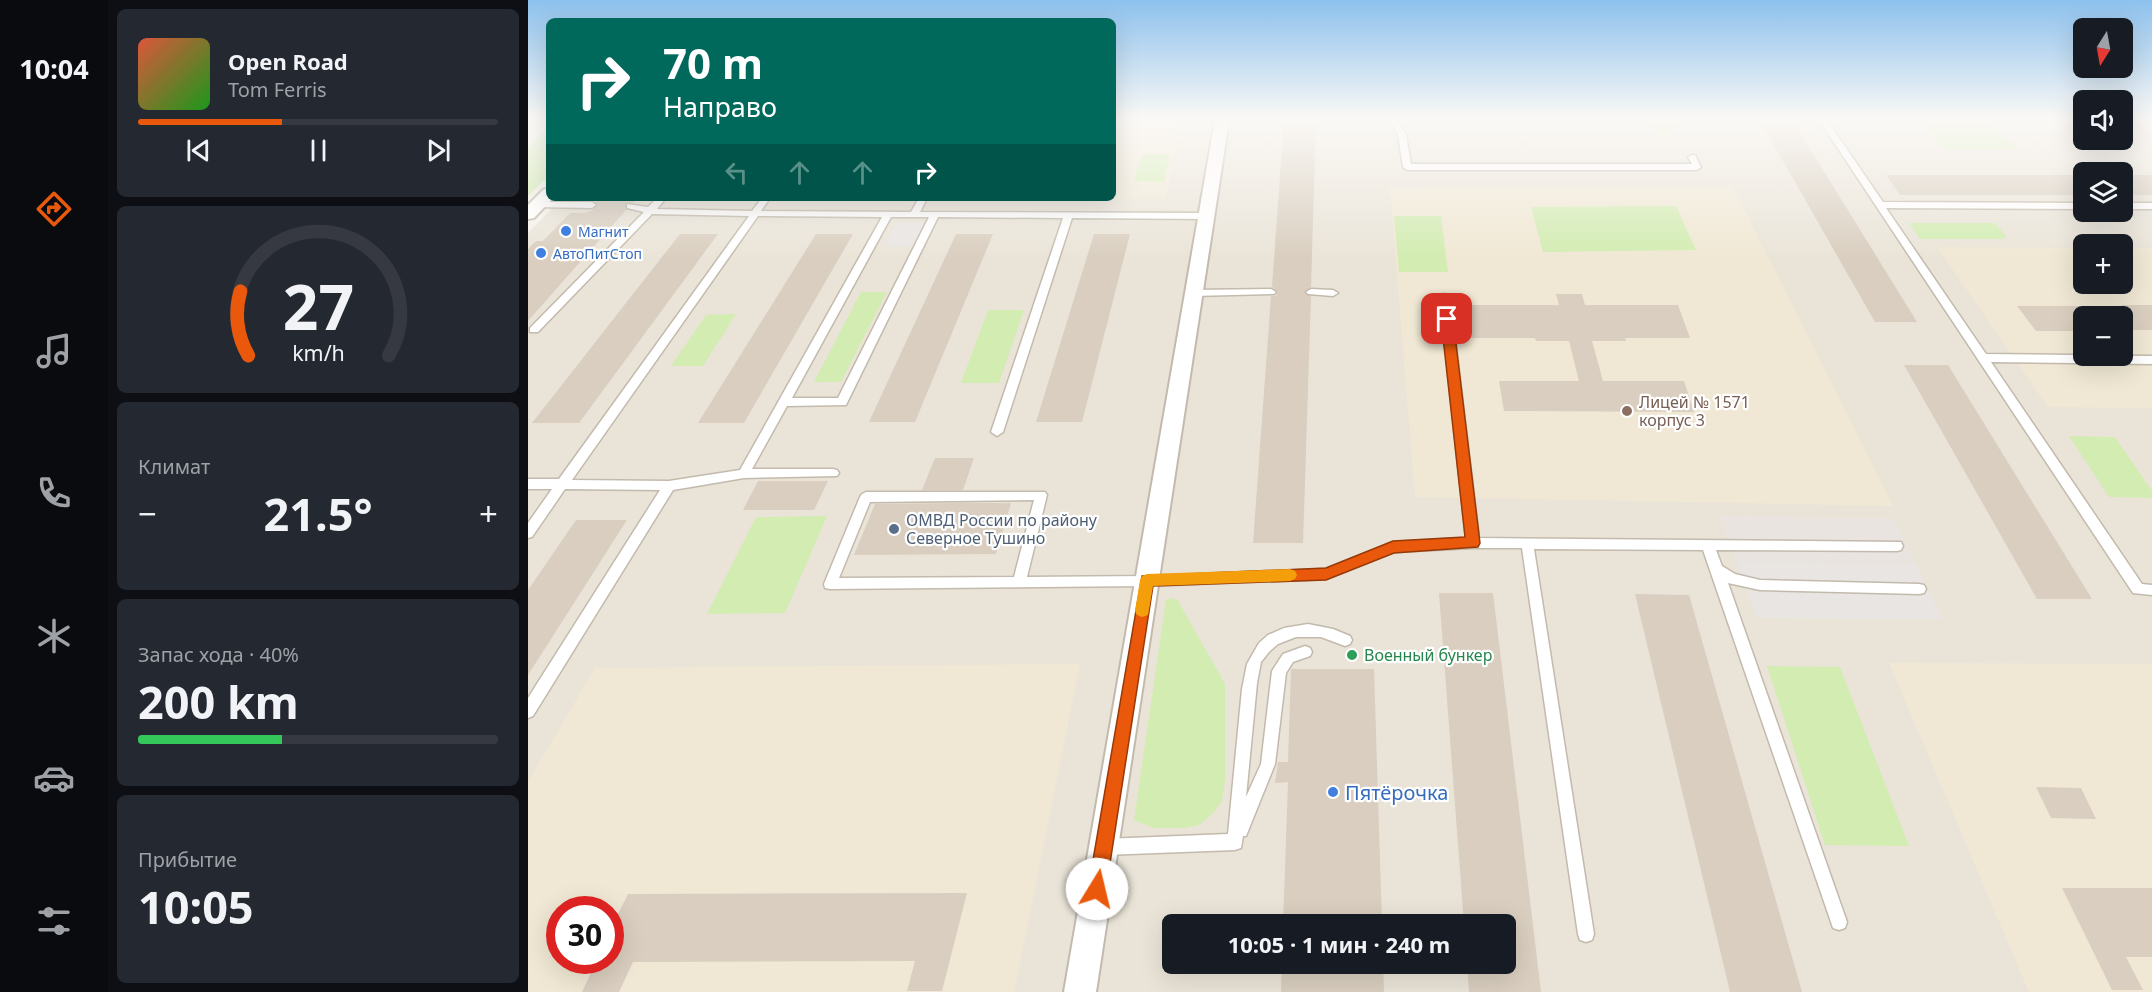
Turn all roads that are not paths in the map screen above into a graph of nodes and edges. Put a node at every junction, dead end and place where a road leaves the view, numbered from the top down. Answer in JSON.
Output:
{"nodes":[{"id":1,"x":1214,"y":166,"type":"edge"},
{"id":2,"x":1407,"y":166,"type":"edge"},
{"id":3,"x":1697,"y":166,"type":"edge"},
{"id":4,"x":1854,"y":166,"type":"edge"},
{"id":5,"x":660,"y":201,"type":"edge"},
{"id":6,"x":764,"y":201,"type":"edge"},
{"id":7,"x":920,"y":201,"type":"edge"},
{"id":8,"x":538,"y":204,"type":"edge"},
{"id":9,"x":592,"y":205,"type":"dead end"},
{"id":10,"x":1880,"y":205,"type":"junction"},
{"id":11,"x":630,"y":206,"type":"dead end"},
{"id":12,"x":2073,"y":206,"type":"edge"},
{"id":13,"x":2133,"y":206,"type":"edge"},
{"id":14,"x":2152,"y":206,"type":"edge"},
{"id":15,"x":652,"y":211,"type":"junction"},
{"id":16,"x":755,"y":213,"type":"junction"},
{"id":17,"x":888,"y":214,"type":"junction"},
{"id":18,"x":914,"y":214,"type":"junction"},
{"id":19,"x":935,"y":214,"type":"junction"},
{"id":20,"x":1068,"y":215,"type":"junction"},
{"id":21,"x":1206,"y":216,"type":"junction"},
{"id":22,"x":1271,"y":292,"type":"dead end"},
{"id":23,"x":1311,"y":292,"type":"dead end"},
{"id":24,"x":1194,"y":293,"type":"junction"},
{"id":25,"x":1333,"y":293,"type":"dead end"},
{"id":26,"x":1444,"y":297,"type":"dead end"},
{"id":27,"x":534,"y":330,"type":"dead end"},
{"id":28,"x":1983,"y":358,"type":"junction"},
{"id":29,"x":2152,"y":360,"type":"edge"},
{"id":30,"x":784,"y":402,"type":"junction"},
{"id":31,"x":997,"y":432,"type":"dead end"},
{"id":32,"x":833,"y":473,"type":"dead end"},
{"id":33,"x":744,"y":474,"type":"junction"},
{"id":34,"x":528,"y":484,"type":"edge"},
{"id":35,"x":562,"y":484,"type":"junction"},
{"id":36,"x":669,"y":486,"type":"junction"},
{"id":37,"x":528,"y":533,"type":"edge"},
{"id":38,"x":1473,"y":543,"type":"junction"},
{"id":39,"x":1527,"y":543,"type":"junction"},
{"id":40,"x":1708,"y":545,"type":"junction"},
{"id":41,"x":1897,"y":546,"type":"dead end"},
{"id":42,"x":1717,"y":570,"type":"junction"},
{"id":43,"x":1147,"y":580,"type":"junction"},
{"id":44,"x":1019,"y":582,"type":"junction"},
{"id":45,"x":1919,"y":589,"type":"dead end"},
{"id":46,"x":2152,"y":590,"type":"edge"},
{"id":47,"x":1345,"y":640,"type":"dead end"},
{"id":48,"x":1305,"y":652,"type":"dead end"},
{"id":49,"x":528,"y":711,"type":"edge"},
{"id":50,"x":1235,"y":842,"type":"junction"},
{"id":51,"x":1104,"y":847,"type":"junction"},
{"id":52,"x":1839,"y":922,"type":"dead end"},
{"id":53,"x":1586,"y":934,"type":"dead end"},
{"id":54,"x":1080,"y":992,"type":"edge"}],
"edges":[{"from":1,"to":21,"type":"street"},
{"from":2,"to":3,"type":"lane"},
{"from":4,"to":10,"type":"lane"},
{"from":5,"to":15,"type":"lane"},
{"from":6,"to":16,"type":"lane"},
{"from":7,"to":18,"type":"lane"},
{"from":8,"to":9,"type":"lane"},
{"from":10,"to":12,"type":"lane"},
{"from":10,"to":28,"type":"lane"},
{"from":11,"to":15,"type":"lane"},
{"from":13,"to":14,"type":"lane"},
{"from":15,"to":16,"type":"lane"},
{"from":15,"to":27,"type":"lane"},
{"from":16,"to":17,"type":"lane"},
{"from":16,"to":35,"type":"lane"},
{"from":17,"to":18,"type":"lane"},
{"from":17,"to":30,"type":"lane"},
{"from":18,"to":19,"type":"lane"},
{"from":19,"to":20,"type":"lane"},
{"from":19,"to":30,"type":"lane"},
{"from":20,"to":21,"type":"lane"},
{"from":20,"to":31,"type":"lane"},
{"from":21,"to":24,"type":"street"},
{"from":22,"to":24,"type":"lane"},
{"from":23,"to":25,"type":"lane"},
{"from":24,"to":43,"type":"street"},
{"from":26,"to":38,"type":"lane"},
{"from":28,"to":29,"type":"lane"},
{"from":28,"to":46,"type":"lane"},
{"from":30,"to":33,"type":"lane"},
{"from":32,"to":33,"type":"lane"},
{"from":33,"to":36,"type":"lane"},
{"from":34,"to":35,"type":"lane"},
{"from":35,"to":36,"type":"lane"},
{"from":35,"to":37,"type":"lane"},
{"from":36,"to":49,"type":"lane"},
{"from":38,"to":39,"type":"lane"},
{"from":38,"to":43,"type":"lane"},
{"from":39,"to":40,"type":"lane"},
{"from":39,"to":53,"type":"lane"},
{"from":40,"to":41,"type":"lane"},
{"from":40,"to":42,"type":"lane"},
{"from":42,"to":45,"type":"lane"},
{"from":42,"to":52,"type":"lane"},
{"from":43,"to":44,"type":"lane"},
{"from":43,"to":51,"type":"street"},
{"from":44,"to":44,"type":"lane"},
{"from":47,"to":50,"type":"lane"},
{"from":48,"to":50,"type":"lane"},
{"from":50,"to":51,"type":"lane"},
{"from":51,"to":54,"type":"street"}]}
